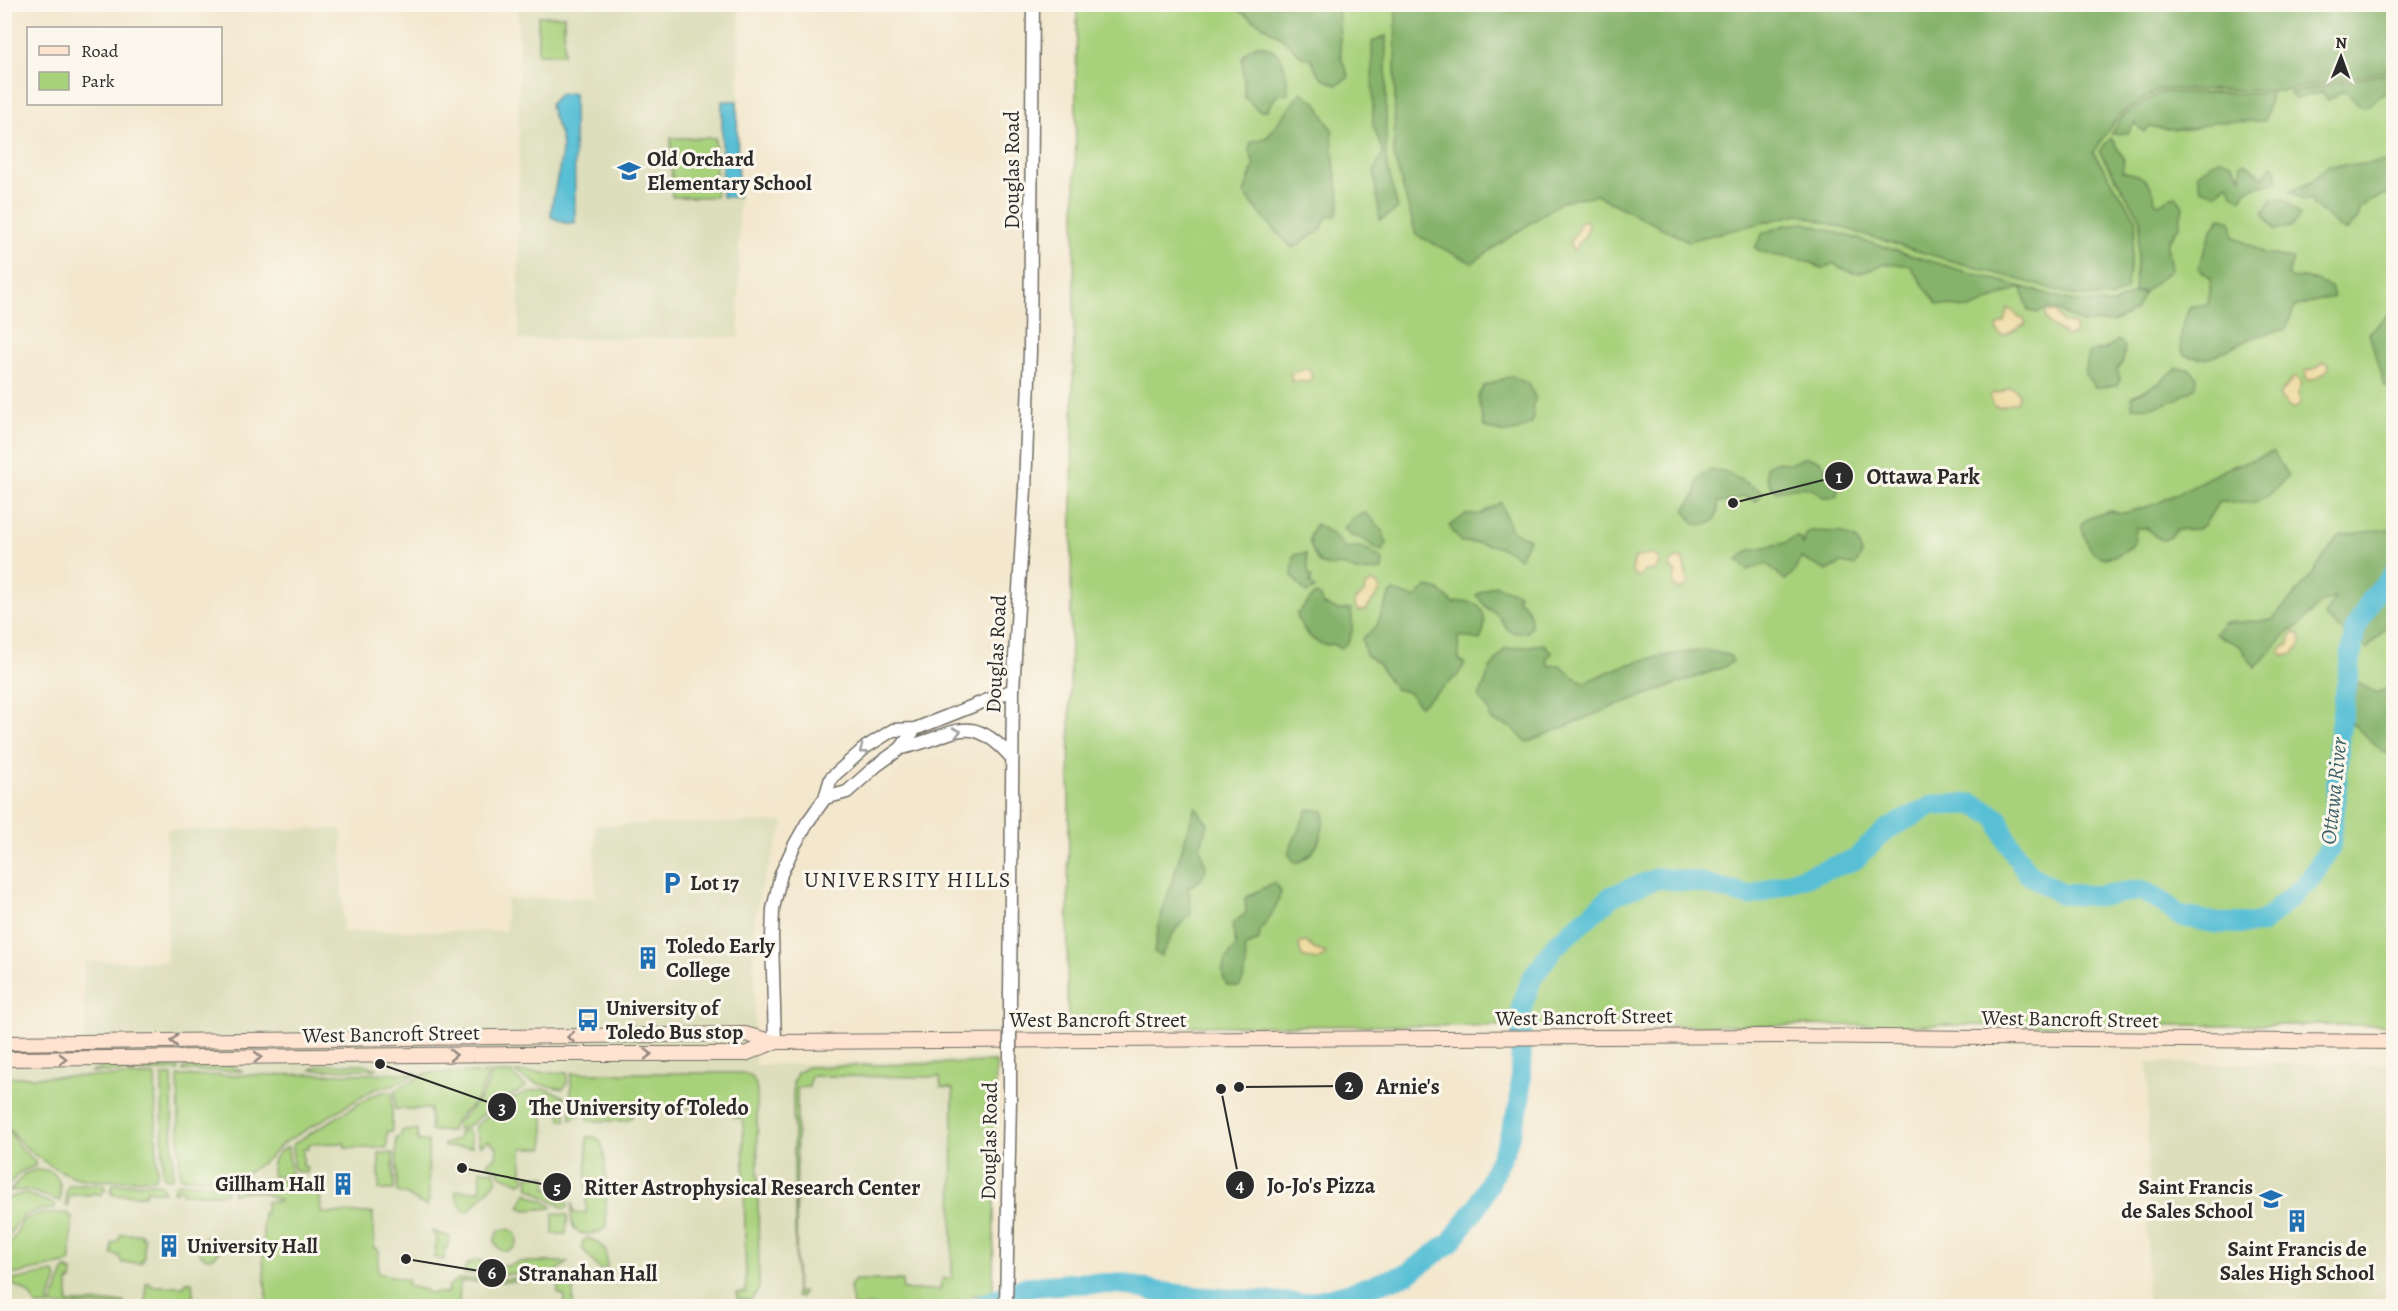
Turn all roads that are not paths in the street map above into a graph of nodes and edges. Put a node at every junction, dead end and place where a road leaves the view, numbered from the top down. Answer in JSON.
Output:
{"nodes":[{"id":1,"x":1033,"y":4,"type":"edge"},
{"id":2,"x":1013,"y":690,"type":"junction"},
{"id":3,"x":915,"y":729,"type":"junction"},
{"id":4,"x":901,"y":748,"type":"junction"},
{"id":5,"x":1011,"y":757,"type":"junction"},
{"id":6,"x":825,"y":798,"type":"junction"},
{"id":7,"x":775,"y":1042,"type":"junction"},
{"id":8,"x":2394,"y":1042,"type":"edge"},
{"id":9,"x":4,"y":1043,"type":"edge"},
{"id":10,"x":4,"y":1059,"type":"edge"},
{"id":11,"x":1006,"y":1306,"type":"edge"}],
"edges":[{"from":1,"to":2,"type":"street","name":"Douglas Road"},
{"from":2,"to":3,"type":"street"},
{"from":2,"to":5,"type":"street","name":"Douglas Road"},
{"from":3,"to":4,"type":"street"},
{"from":3,"to":6,"type":"street","one_way":true},
{"from":4,"to":5,"type":"street","one_way":true},
{"from":4,"to":6,"type":"street"},
{"from":5,"to":11,"type":"street","name":"Douglas Road","bridge":true},
{"from":6,"to":7,"type":"street"},
{"from":7,"to":8,"type":"main road","name":"West Bancroft Street"},
{"from":7,"to":9,"type":"main road","name":"West Bancroft Street","one_way":true},
{"from":10,"to":7,"type":"main road","name":"West Bancroft Street","one_way":true}]}
